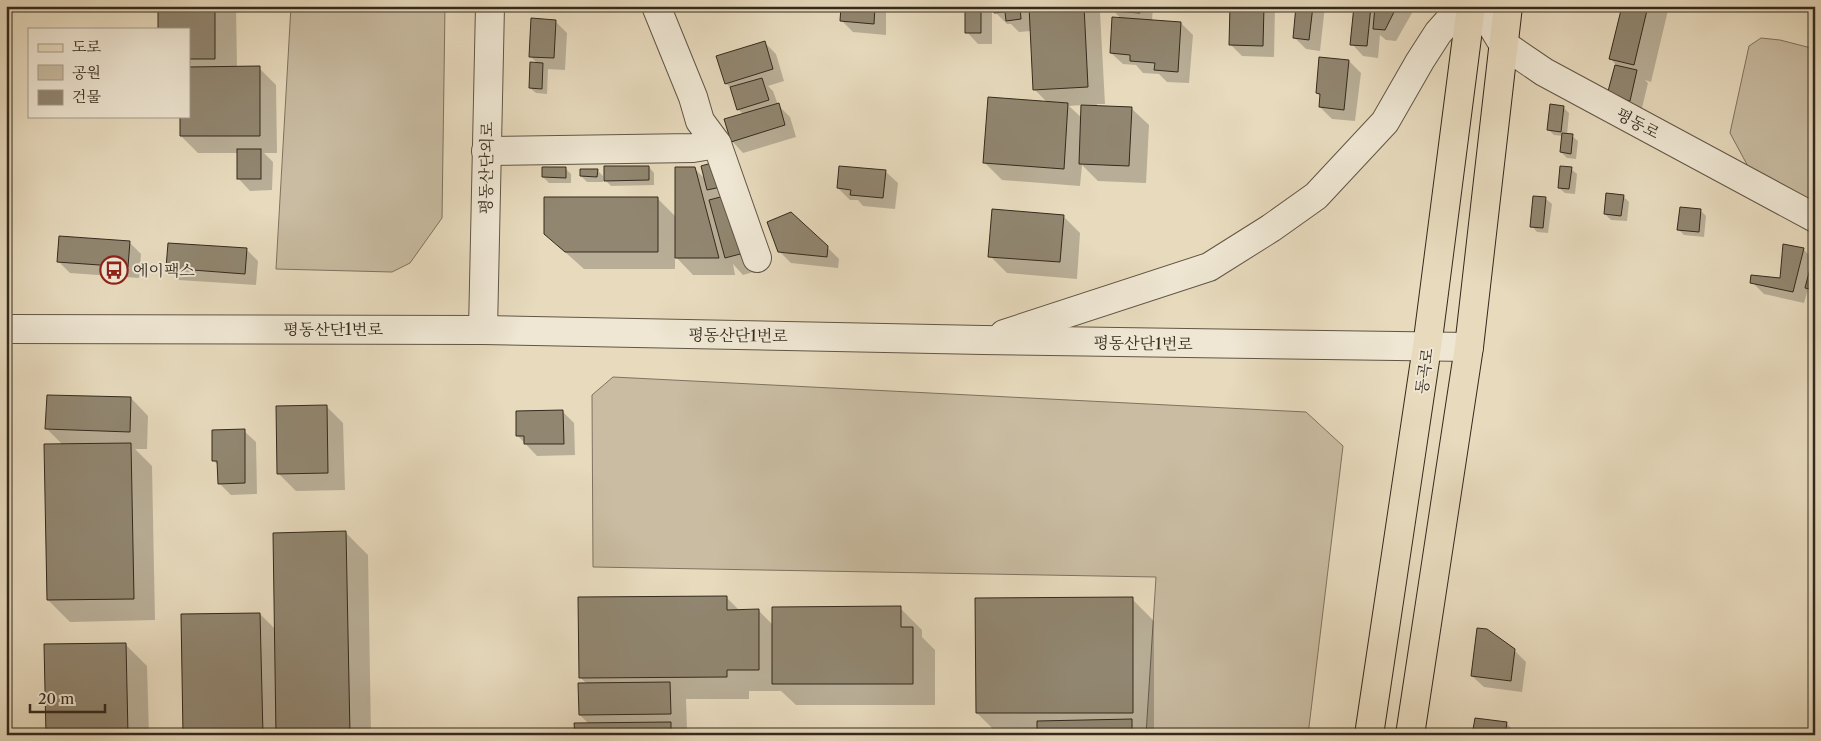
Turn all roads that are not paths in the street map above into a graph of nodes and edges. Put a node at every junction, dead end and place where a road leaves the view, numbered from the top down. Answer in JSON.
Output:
{"nodes":[{"id":1,"x":490,"y":6,"type":"edge"},
{"id":2,"x":656,"y":6,"type":"edge"},
{"id":3,"x":1462,"y":6,"type":"edge"},
{"id":4,"x":1471,"y":6,"type":"edge"},
{"id":5,"x":1480,"y":6,"type":"edge"},
{"id":6,"x":1508,"y":6,"type":"edge"},
{"id":7,"x":1503,"y":44,"type":"junction"},
{"id":8,"x":717,"y":144,"type":"junction"},
{"id":9,"x":486,"y":152,"type":"junction"},
{"id":10,"x":1815,"y":218,"type":"edge"},
{"id":11,"x":757,"y":258,"type":"dead end"},
{"id":12,"x":6,"y":329,"type":"edge"},
{"id":13,"x":483,"y":330,"type":"junction"},
{"id":14,"x":983,"y":340,"type":"junction"},
{"id":15,"x":1427,"y":347,"type":"junction"},
{"id":16,"x":1469,"y":348,"type":"junction"},
{"id":17,"x":1369,"y":735,"type":"edge"},
{"id":18,"x":1410,"y":735,"type":"edge"}],
"edges":[{"from":1,"to":9,"type":"street","name":"평동산단외로"},
{"from":2,"to":8,"type":"street"},
{"from":3,"to":14,"type":"street"},
{"from":4,"to":15,"type":"main road","name":"동곡로"},
{"from":5,"to":7,"type":"street","name":"평동로"},
{"from":6,"to":7,"type":"main road"},
{"from":7,"to":10,"type":"street","name":"평동로"},
{"from":7,"to":16,"type":"main road"},
{"from":8,"to":9,"type":"street"},
{"from":8,"to":11,"type":"street"},
{"from":9,"to":13,"type":"street","name":"평동산단외로"},
{"from":12,"to":13,"type":"street","name":"평동산단1번로"},
{"from":13,"to":14,"type":"street","name":"평동산단1번로"},
{"from":14,"to":15,"type":"street","name":"평동산단1번로"},
{"from":15,"to":16,"type":"street","name":"평동산단1번로"},
{"from":15,"to":17,"type":"main road","name":"동곡로"},
{"from":16,"to":18,"type":"main road"}]}
